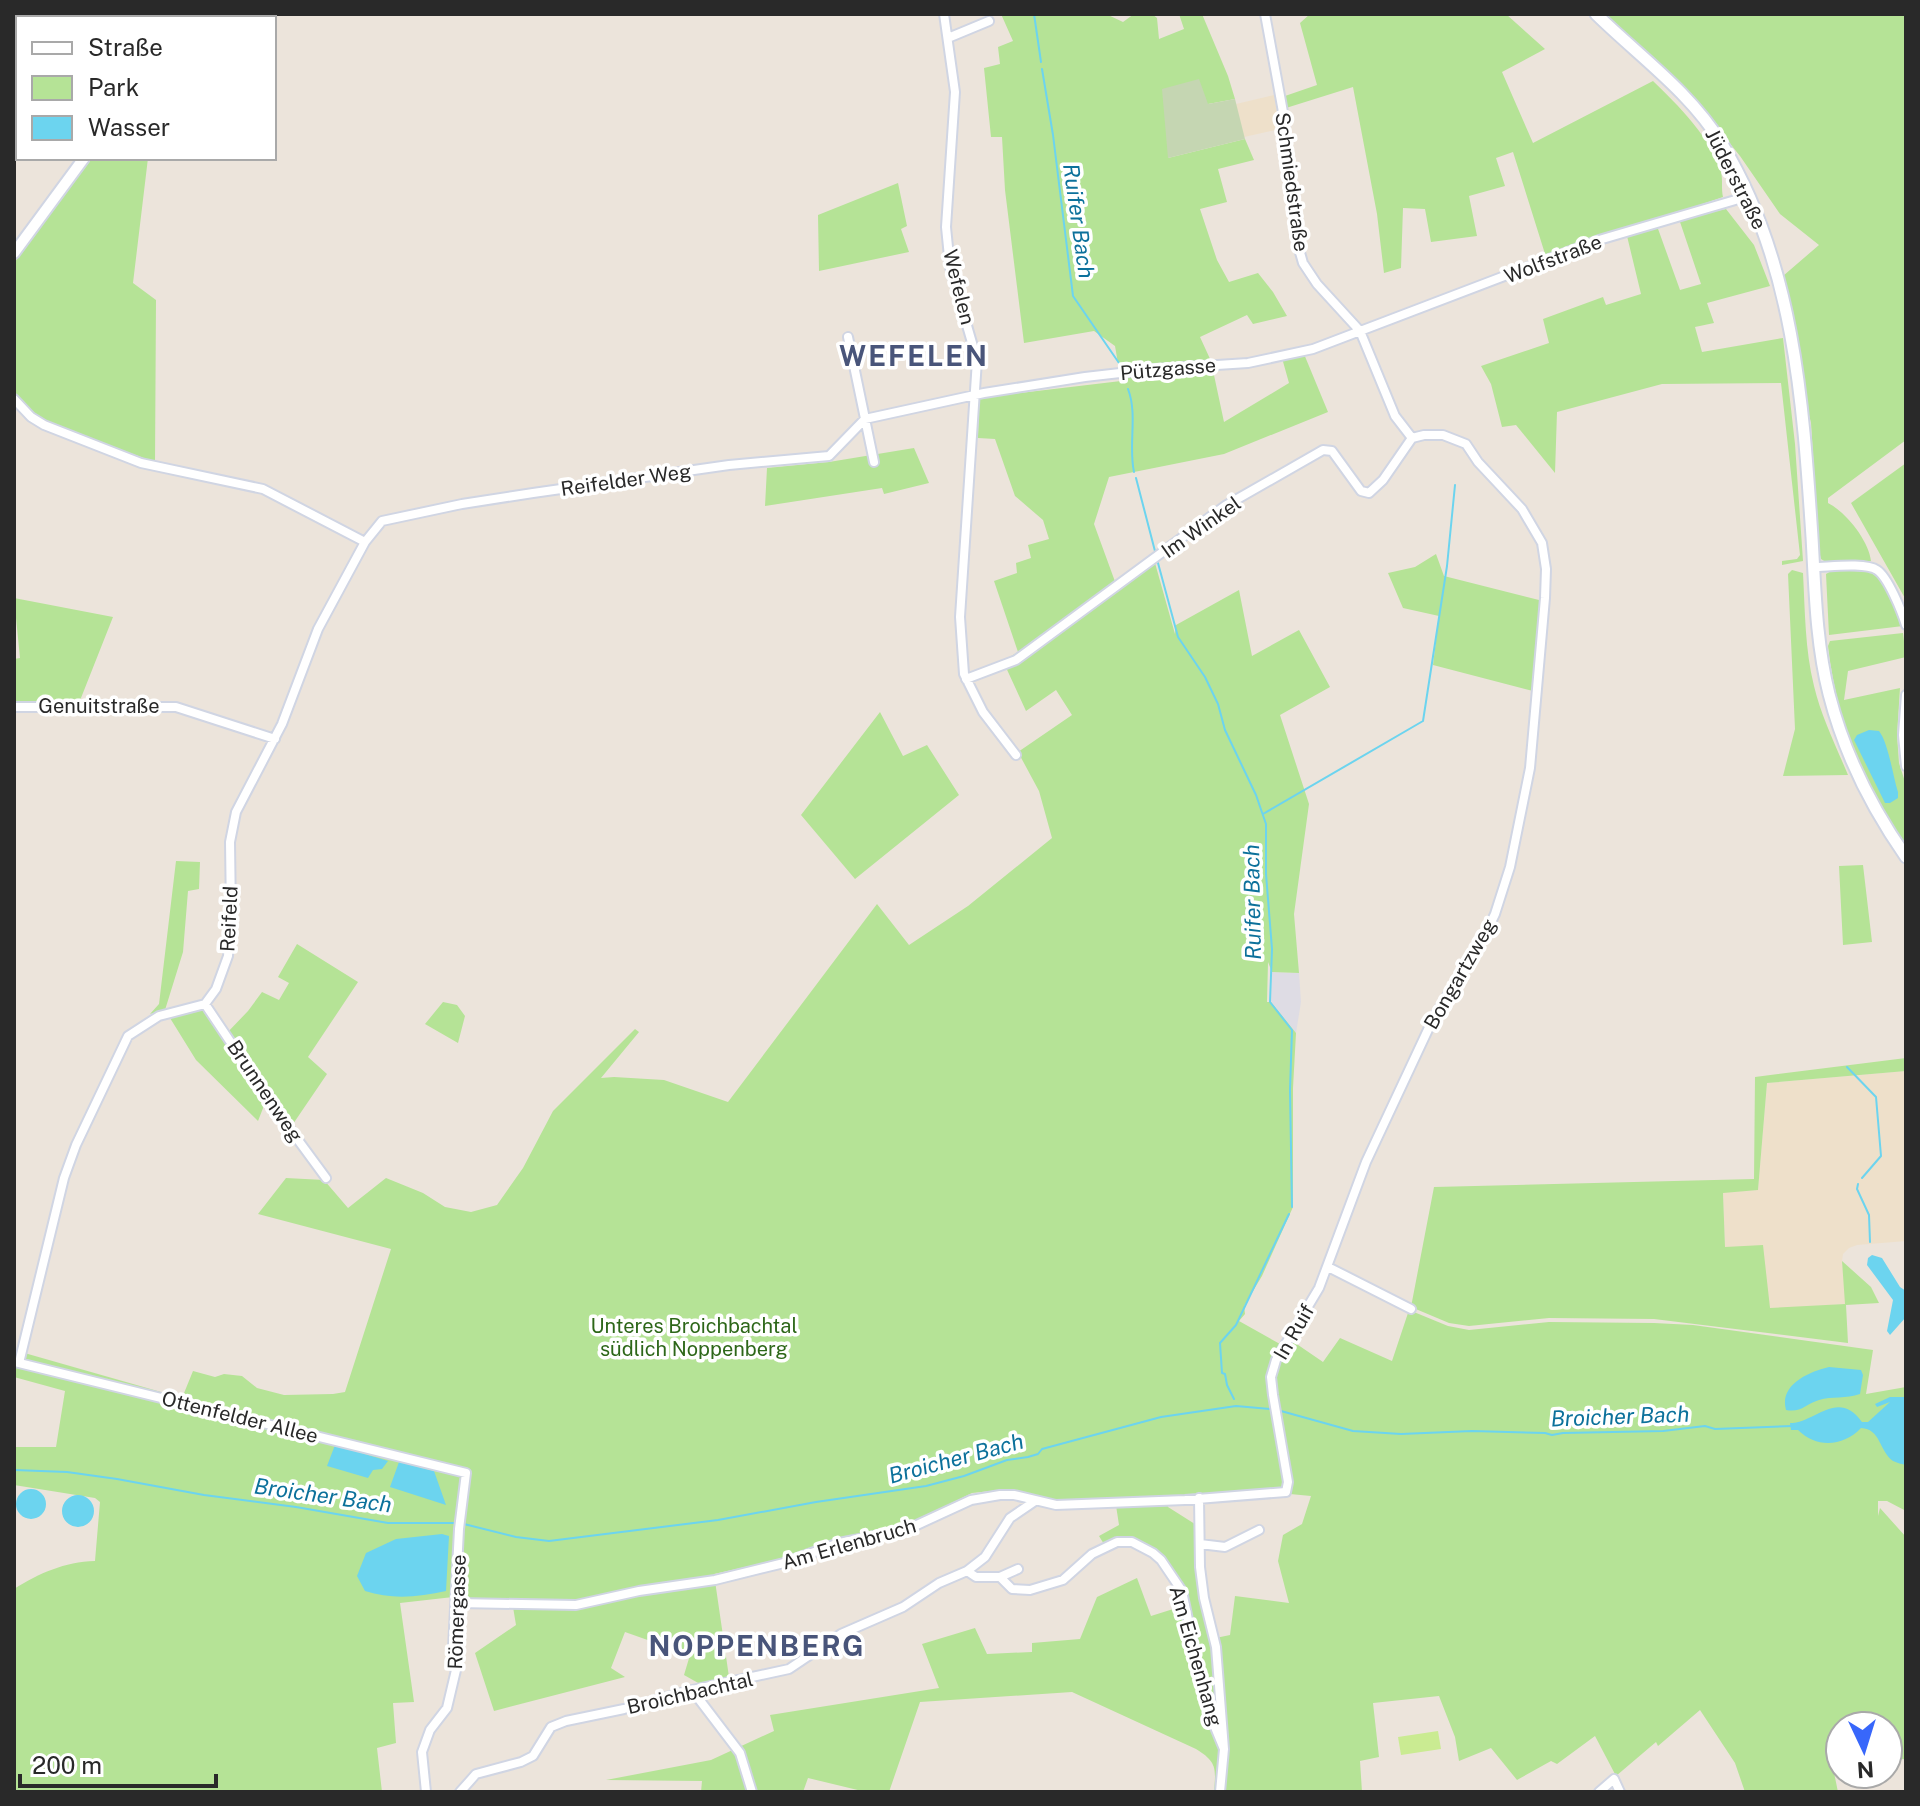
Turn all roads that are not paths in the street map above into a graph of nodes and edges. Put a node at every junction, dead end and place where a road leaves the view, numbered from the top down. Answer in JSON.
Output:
{"nodes":[{"id":1,"x":944,"y":14,"type":"edge"},
{"id":2,"x":1596,"y":14,"type":"edge"},
{"id":3,"x":1263,"y":17,"type":"edge"},
{"id":4,"x":989,"y":21,"type":"dead end"},
{"id":5,"x":948,"y":38,"type":"junction"},
{"id":6,"x":83,"y":160,"type":"edge"},
{"id":7,"x":1749,"y":196,"type":"junction"},
{"id":8,"x":14,"y":253,"type":"edge"},
{"id":9,"x":1360,"y":331,"type":"junction"},
{"id":10,"x":848,"y":337,"type":"dead end"},
{"id":11,"x":973,"y":397,"type":"junction"},
{"id":12,"x":14,"y":399,"type":"edge"},
{"id":13,"x":865,"y":419,"type":"junction"},
{"id":14,"x":1412,"y":438,"type":"junction"},
{"id":15,"x":874,"y":462,"type":"dead end"},
{"id":16,"x":375,"y":526,"type":"joint"},
{"id":17,"x":365,"y":542,"type":"junction"},
{"id":18,"x":1814,"y":567,"type":"junction"},
{"id":19,"x":1906,"y":622,"type":"edge"},
{"id":20,"x":966,"y":679,"type":"junction"},
{"id":21,"x":1906,"y":695,"type":"edge"},
{"id":22,"x":14,"y":707,"type":"edge"},
{"id":23,"x":275,"y":739,"type":"junction"},
{"id":24,"x":1016,"y":755,"type":"dead end"},
{"id":25,"x":1906,"y":766,"type":"edge"},
{"id":26,"x":1906,"y":857,"type":"edge"},
{"id":27,"x":205,"y":1004,"type":"junction"},
{"id":28,"x":326,"y":1178,"type":"dead end"},
{"id":29,"x":1328,"y":1267,"type":"junction"},
{"id":30,"x":1411,"y":1309,"type":"dead end"},
{"id":31,"x":16,"y":1362,"type":"edge"},
{"id":32,"x":466,"y":1473,"type":"joint"},
{"id":33,"x":1286,"y":1492,"type":"joint"},
{"id":34,"x":1199,"y":1498,"type":"junction"},
{"id":35,"x":1035,"y":1501,"type":"junction"},
{"id":36,"x":1259,"y":1530,"type":"dead end"},
{"id":37,"x":1200,"y":1544,"type":"junction"},
{"id":38,"x":1018,"y":1569,"type":"dead end"},
{"id":39,"x":967,"y":1571,"type":"junction"},
{"id":40,"x":1000,"y":1577,"type":"junction"},
{"id":41,"x":457,"y":1603,"type":"junction"},
{"id":42,"x":692,"y":1690,"type":"junction"},
{"id":43,"x":1224,"y":1749,"type":"junction"},
{"id":44,"x":426,"y":1792,"type":"edge"},
{"id":45,"x":460,"y":1792,"type":"edge"},
{"id":46,"x":752,"y":1792,"type":"edge"},
{"id":47,"x":1220,"y":1792,"type":"edge"},
{"id":48,"x":1599,"y":1792,"type":"edge"},
{"id":49,"x":1620,"y":1792,"type":"edge"}],
"edges":[{"from":1,"to":5,"type":"street","name":"Wefelen"},
{"from":2,"to":7,"type":"main road","name":"Jüderstraße"},
{"from":3,"to":9,"type":"street","name":"Schmiedstraße"},
{"from":4,"to":5,"type":"street"},
{"from":5,"to":11,"type":"street","name":"Wefelen"},
{"from":6,"to":8,"type":"street"},
{"from":7,"to":9,"type":"street","name":"Wolfstraße"},
{"from":7,"to":18,"type":"main road","name":"Jüderstraße"},
{"from":9,"to":11,"type":"street","name":"Pützgasse"},
{"from":9,"to":14,"type":"street"},
{"from":10,"to":13,"type":"street"},
{"from":11,"to":13,"type":"street"},
{"from":11,"to":20,"type":"street","name":"Wefelen"},
{"from":12,"to":17,"type":"street"},
{"from":13,"to":15,"type":"street"},
{"from":13,"to":16,"type":"street","name":"Reifelder Weg"},
{"from":14,"to":20,"type":"street","name":"Im Winkel"},
{"from":14,"to":29,"type":"street","name":"Bongartzweg"},
{"from":16,"to":17,"type":"street","name":"Reifeld"},
{"from":17,"to":23,"type":"street","name":"Reifeld"},
{"from":18,"to":19,"type":"street"},
{"from":18,"to":26,"type":"main road","name":"Jüderstraße"},
{"from":20,"to":24,"type":"street"},
{"from":21,"to":25,"type":"street"},
{"from":22,"to":23,"type":"street","name":"Genuitstraße"},
{"from":23,"to":27,"type":"street","name":"Reifeld"},
{"from":27,"to":28,"type":"street","name":"Brunnenweg"},
{"from":27,"to":31,"type":"street"},
{"from":29,"to":30,"type":"street"},
{"from":29,"to":33,"type":"street","name":"In Ruif"},
{"from":31,"to":32,"type":"street","name":"Ottenfelder Allee"},
{"from":32,"to":41,"type":"street","name":"Römergasse"},
{"from":33,"to":34,"type":"street","name":"Am Erlenbruch"},
{"from":34,"to":35,"type":"street","name":"Am Erlenbruch"},
{"from":34,"to":37,"type":"street"},
{"from":35,"to":39,"type":"street","name":"Broichbachtal"},
{"from":35,"to":41,"type":"street","name":"Am Erlenbruch"},
{"from":36,"to":37,"type":"street"},
{"from":37,"to":43,"type":"street"},
{"from":38,"to":40,"type":"street"},
{"from":39,"to":40,"type":"street","name":"Am Eichenhang"},
{"from":39,"to":42,"type":"street","name":"Broichbachtal"},
{"from":40,"to":43,"type":"street","name":"Am Eichenhang"},
{"from":41,"to":44,"type":"street","name":"Römergasse"},
{"from":42,"to":45,"type":"street","name":"Broichbachtal"},
{"from":42,"to":46,"type":"street"},
{"from":43,"to":47,"type":"street"},
{"from":48,"to":49,"type":"street"}]}
